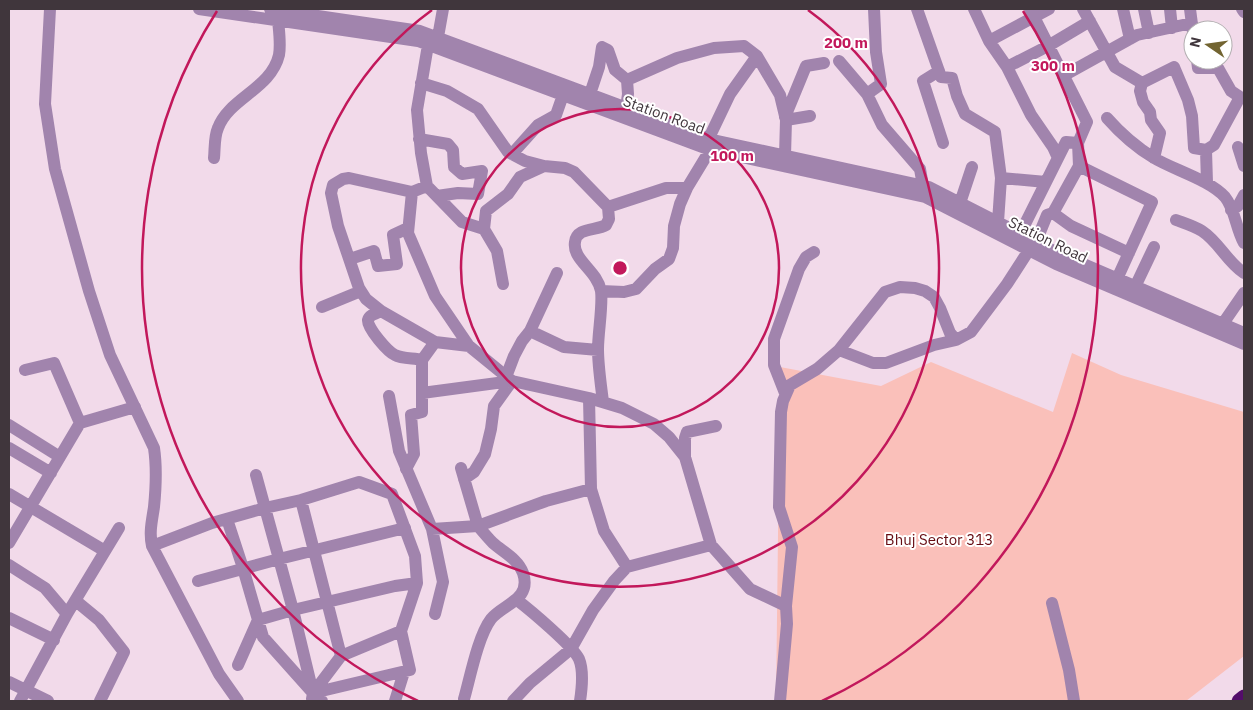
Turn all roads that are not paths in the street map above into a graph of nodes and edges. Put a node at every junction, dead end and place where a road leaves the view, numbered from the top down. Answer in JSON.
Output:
{"nodes":[{"id":1,"x":50,"y":9,"type":"edge"},
{"id":2,"x":199,"y":9,"type":"edge"},
{"id":3,"x":270,"y":9,"type":"edge"},
{"id":4,"x":443,"y":9,"type":"edge"},
{"id":5,"x":874,"y":9,"type":"edge"},
{"id":6,"x":916,"y":9,"type":"edge"},
{"id":7,"x":974,"y":9,"type":"edge"},
{"id":8,"x":1049,"y":9,"type":"edge"},
{"id":9,"x":1083,"y":9,"type":"edge"},
{"id":10,"x":1123,"y":9,"type":"edge"},
{"id":11,"x":1144,"y":9,"type":"edge"},
{"id":12,"x":1170,"y":9,"type":"edge"},
{"id":13,"x":1242,"y":9,"type":"edge"},
{"id":14,"x":1244,"y":12,"type":"edge"},
{"id":15,"x":1032,"y":13,"type":"edge"},
{"id":16,"x":278,"y":20,"type":"junction"},
{"id":17,"x":1090,"y":21,"type":"junction"},
{"id":18,"x":1172,"y":28,"type":"junction"},
{"id":19,"x":1183,"y":28,"type":"edge"},
{"id":20,"x":1149,"y":33,"type":"junction"},
{"id":21,"x":1130,"y":39,"type":"junction"},
{"id":22,"x":433,"y":41,"type":"junction"},
{"id":23,"x":989,"y":41,"type":"junction"},
{"id":24,"x":1048,"y":46,"type":"junction"},
{"id":25,"x":1107,"y":51,"type":"junction"},
{"id":26,"x":757,"y":56,"type":"junction"},
{"id":27,"x":839,"y":61,"type":"dead end"},
{"id":28,"x":824,"y":63,"type":"dead end"},
{"id":29,"x":1007,"y":67,"type":"junction"},
{"id":30,"x":1219,"y":70,"type":"edge"},
{"id":31,"x":939,"y":72,"type":"junction"},
{"id":32,"x":1063,"y":76,"type":"junction"},
{"id":33,"x":627,"y":80,"type":"junction"},
{"id":34,"x":421,"y":83,"type":"junction"},
{"id":35,"x":1142,"y":83,"type":"junction"},
{"id":36,"x":1244,"y":86,"type":"edge"},
{"id":37,"x":1231,"y":91,"type":"junction"},
{"id":38,"x":590,"y":94,"type":"junction"},
{"id":39,"x":867,"y":94,"type":"junction"},
{"id":40,"x":564,"y":95,"type":"junction"},
{"id":41,"x":626,"y":108,"type":"junction"},
{"id":42,"x":810,"y":116,"type":"dead end"},
{"id":43,"x":785,"y":118,"type":"junction"},
{"id":44,"x":1107,"y":118,"type":"dead end"},
{"id":45,"x":420,"y":139,"type":"junction"},
{"id":46,"x":943,"y":142,"type":"dead end"},
{"id":47,"x":1078,"y":142,"type":"junction"},
{"id":48,"x":710,"y":144,"type":"junction"},
{"id":49,"x":1238,"y":147,"type":"dead end"},
{"id":50,"x":1206,"y":150,"type":"junction"},
{"id":51,"x":512,"y":154,"type":"junction"},
{"id":52,"x":786,"y":156,"type":"junction"},
{"id":53,"x":214,"y":158,"type":"dead end"},
{"id":54,"x":1058,"y":158,"type":"junction"},
{"id":55,"x":1154,"y":158,"type":"junction"},
{"id":56,"x":544,"y":166,"type":"junction"},
{"id":57,"x":1079,"y":166,"type":"junction"},
{"id":58,"x":1244,"y":166,"type":"edge"},
{"id":59,"x":972,"y":167,"type":"dead end"},
{"id":60,"x":1001,"y":178,"type":"junction"},
{"id":61,"x":1046,"y":182,"type":"junction"},
{"id":62,"x":1207,"y":183,"type":"junction"},
{"id":63,"x":427,"y":186,"type":"junction"},
{"id":64,"x":924,"y":186,"type":"junction"},
{"id":65,"x":687,"y":188,"type":"junction"},
{"id":66,"x":412,"y":192,"type":"junction"},
{"id":67,"x":1244,"y":195,"type":"edge"},
{"id":68,"x":437,"y":196,"type":"junction"},
{"id":69,"x":960,"y":203,"type":"junction"},
{"id":70,"x":608,"y":207,"type":"junction"},
{"id":71,"x":1231,"y":210,"type":"junction"},
{"id":72,"x":1054,"y":213,"type":"junction"},
{"id":73,"x":1176,"y":220,"type":"dead end"},
{"id":74,"x":998,"y":222,"type":"junction"},
{"id":75,"x":408,"y":228,"type":"junction"},
{"id":76,"x":484,"y":229,"type":"junction"},
{"id":77,"x":1020,"y":234,"type":"junction"},
{"id":78,"x":1244,"y":243,"type":"edge"},
{"id":79,"x":1032,"y":246,"type":"junction"},
{"id":80,"x":1154,"y":247,"type":"dead end"},
{"id":81,"x":814,"y":252,"type":"dead end"},
{"id":82,"x":1129,"y":253,"type":"junction"},
{"id":83,"x":350,"y":259,"type":"junction"},
{"id":84,"x":557,"y":273,"type":"dead end"},
{"id":85,"x":1244,"y":273,"type":"edge"},
{"id":86,"x":1118,"y":279,"type":"junction"},
{"id":87,"x":503,"y":284,"type":"dead end"},
{"id":88,"x":1135,"y":287,"type":"junction"},
{"id":89,"x":361,"y":291,"type":"junction"},
{"id":90,"x":601,"y":291,"type":"junction"},
{"id":91,"x":1244,"y":293,"type":"edge"},
{"id":92,"x":322,"y":307,"type":"dead end"},
{"id":93,"x":381,"y":311,"type":"junction"},
{"id":94,"x":1222,"y":325,"type":"junction"},
{"id":95,"x":530,"y":331,"type":"junction"},
{"id":96,"x":1244,"y":334,"type":"edge"},
{"id":97,"x":956,"y":340,"type":"junction"},
{"id":98,"x":435,"y":342,"type":"junction"},
{"id":99,"x":1244,"y":344,"type":"edge"},
{"id":100,"x":469,"y":346,"type":"junction"},
{"id":101,"x":598,"y":350,"type":"junction"},
{"id":102,"x":839,"y":350,"type":"junction"},
{"id":103,"x":422,"y":360,"type":"junction"},
{"id":104,"x":25,"y":370,"type":"dead end"},
{"id":105,"x":509,"y":379,"type":"junction"},
{"id":106,"x":422,"y":393,"type":"junction"},
{"id":107,"x":785,"y":393,"type":"junction"},
{"id":108,"x":388,"y":396,"type":"dead end"},
{"id":109,"x":589,"y":398,"type":"junction"},
{"id":110,"x":603,"y":402,"type":"junction"},
{"id":111,"x":135,"y":406,"type":"junction"},
{"id":112,"x":80,"y":423,"type":"junction"},
{"id":113,"x":9,"y":425,"type":"edge"},
{"id":114,"x":716,"y":426,"type":"dead end"},
{"id":115,"x":9,"y":448,"type":"edge"},
{"id":116,"x":685,"y":456,"type":"junction"},
{"id":117,"x":60,"y":457,"type":"junction"},
{"id":118,"x":406,"y":469,"type":"junction"},
{"id":119,"x":51,"y":473,"type":"junction"},
{"id":120,"x":256,"y":475,"type":"dead end"},
{"id":121,"x":591,"y":489,"type":"junction"},
{"id":122,"x":9,"y":494,"type":"edge"},
{"id":123,"x":301,"y":500,"type":"junction"},
{"id":124,"x":31,"y":507,"type":"junction"},
{"id":125,"x":265,"y":508,"type":"junction"},
{"id":126,"x":227,"y":519,"type":"junction"},
{"id":127,"x":478,"y":526,"type":"junction"},
{"id":128,"x":119,"y":528,"type":"dead end"},
{"id":129,"x":404,"y":528,"type":"junction"},
{"id":130,"x":432,"y":529,"type":"junction"},
{"id":131,"x":9,"y":543,"type":"edge"},
{"id":132,"x":711,"y":545,"type":"junction"},
{"id":133,"x":152,"y":546,"type":"junction"},
{"id":134,"x":314,"y":550,"type":"junction"},
{"id":135,"x":105,"y":552,"type":"junction"},
{"id":136,"x":279,"y":559,"type":"junction"},
{"id":137,"x":9,"y":565,"type":"edge"},
{"id":138,"x":627,"y":567,"type":"junction"},
{"id":139,"x":244,"y":568,"type":"junction"},
{"id":140,"x":198,"y":581,"type":"dead end"},
{"id":141,"x":417,"y":583,"type":"junction"},
{"id":142,"x":517,"y":600,"type":"junction"},
{"id":143,"x":76,"y":601,"type":"junction"},
{"id":144,"x":327,"y":602,"type":"junction"},
{"id":145,"x":1052,"y":603,"type":"dead end"},
{"id":146,"x":786,"y":606,"type":"junction"},
{"id":147,"x":292,"y":610,"type":"junction"},
{"id":148,"x":67,"y":614,"type":"junction"},
{"id":149,"x":435,"y":614,"type":"dead end"},
{"id":150,"x":9,"y":618,"type":"edge"},
{"id":151,"x":258,"y":620,"type":"junction"},
{"id":152,"x":402,"y":632,"type":"junction"},
{"id":153,"x":54,"y":640,"type":"junction"},
{"id":154,"x":571,"y":649,"type":"junction"},
{"id":155,"x":341,"y":656,"type":"junction"},
{"id":156,"x":238,"y":665,"type":"dead end"},
{"id":157,"x":404,"y":672,"type":"junction"},
{"id":158,"x":9,"y":682,"type":"edge"},
{"id":159,"x":23,"y":696,"type":"edge"},
{"id":160,"x":1244,"y":697,"type":"edge"},
{"id":161,"x":315,"y":699,"type":"edge"},
{"id":162,"x":464,"y":699,"type":"dead end"},
{"id":163,"x":48,"y":701,"type":"edge"},
{"id":164,"x":100,"y":701,"type":"edge"},
{"id":165,"x":238,"y":701,"type":"edge"},
{"id":166,"x":395,"y":701,"type":"edge"},
{"id":167,"x":513,"y":701,"type":"edge"},
{"id":168,"x":580,"y":701,"type":"edge"},
{"id":169,"x":780,"y":701,"type":"edge"},
{"id":170,"x":1074,"y":701,"type":"edge"},
{"id":171,"x":1239,"y":701,"type":"edge"}],
"edges":[{"from":1,"to":111,"type":"street"},
{"from":2,"to":16,"type":"street","name":"Station Road"},
{"from":3,"to":22,"type":"street","name":"Station Road"},
{"from":4,"to":22,"type":"street"},
{"from":5,"to":39,"type":"street"},
{"from":6,"to":31,"type":"street"},
{"from":7,"to":23,"type":"street"},
{"from":8,"to":15,"type":"street"},
{"from":9,"to":17,"type":"street"},
{"from":10,"to":21,"type":"street"},
{"from":11,"to":20,"type":"street"},
{"from":12,"to":18,"type":"street"},
{"from":13,"to":14,"type":"street"},
{"from":15,"to":23,"type":"street"},
{"from":15,"to":24,"type":"street"},
{"from":16,"to":22,"type":"street","name":"Station Road"},
{"from":16,"to":53,"type":"street"},
{"from":17,"to":24,"type":"street"},
{"from":17,"to":25,"type":"street"},
{"from":18,"to":19,"type":"street"},
{"from":18,"to":20,"type":"street"},
{"from":20,"to":21,"type":"street"},
{"from":21,"to":25,"type":"street"},
{"from":22,"to":34,"type":"street"},
{"from":22,"to":38,"type":"street","name":"Station Road"},
{"from":22,"to":40,"type":"street","name":"Station Road"},
{"from":23,"to":29,"type":"street"},
{"from":24,"to":29,"type":"street"},
{"from":24,"to":32,"type":"street"},
{"from":25,"to":32,"type":"street"},
{"from":25,"to":35,"type":"street"},
{"from":26,"to":33,"type":"street"},
{"from":26,"to":43,"type":"street"},
{"from":26,"to":48,"type":"street"},
{"from":27,"to":39,"type":"street"},
{"from":28,"to":43,"type":"street"},
{"from":29,"to":54,"type":"street"},
{"from":30,"to":37,"type":"street"},
{"from":31,"to":46,"type":"street"},
{"from":31,"to":60,"type":"street"},
{"from":32,"to":47,"type":"street"},
{"from":33,"to":38,"type":"street"},
{"from":33,"to":41,"type":"street"},
{"from":34,"to":45,"type":"street"},
{"from":34,"to":51,"type":"street"},
{"from":35,"to":50,"type":"street"},
{"from":35,"to":55,"type":"street"},
{"from":36,"to":37,"type":"street"},
{"from":37,"to":50,"type":"street"},
{"from":38,"to":41,"type":"street","name":"Station Road"},
{"from":39,"to":64,"type":"street"},
{"from":40,"to":48,"type":"street","name":"Station Road"},
{"from":40,"to":51,"type":"street"},
{"from":41,"to":48,"type":"street","name":"Station Road"},
{"from":42,"to":43,"type":"street"},
{"from":43,"to":52,"type":"street"},
{"from":44,"to":55,"type":"street"},
{"from":45,"to":63,"type":"street"},
{"from":45,"to":68,"type":"street"},
{"from":47,"to":54,"type":"street"},
{"from":47,"to":57,"type":"street"},
{"from":48,"to":52,"type":"street","name":"Station Road"},
{"from":48,"to":65,"type":"street"},
{"from":48,"to":79,"type":"street","name":"Station Road"},
{"from":49,"to":58,"type":"street"},
{"from":50,"to":62,"type":"street"},
{"from":51,"to":56,"type":"street"},
{"from":52,"to":64,"type":"street","name":"Station Road"},
{"from":54,"to":61,"type":"street"},
{"from":55,"to":62,"type":"street"},
{"from":56,"to":70,"type":"street"},
{"from":56,"to":76,"type":"street"},
{"from":57,"to":72,"type":"street"},
{"from":57,"to":82,"type":"street"},
{"from":59,"to":69,"type":"street"},
{"from":60,"to":61,"type":"street"},
{"from":60,"to":74,"type":"street"},
{"from":61,"to":77,"type":"street"},
{"from":62,"to":71,"type":"street"},
{"from":63,"to":66,"type":"street"},
{"from":63,"to":68,"type":"street"},
{"from":64,"to":69,"type":"street","name":"Station Road"},
{"from":65,"to":70,"type":"street"},
{"from":65,"to":90,"type":"street"},
{"from":66,"to":75,"type":"street"},
{"from":66,"to":83,"type":"street"},
{"from":67,"to":71,"type":"street"},
{"from":68,"to":76,"type":"street"},
{"from":69,"to":74,"type":"street","name":"Station Road"},
{"from":70,"to":90,"type":"street"},
{"from":71,"to":78,"type":"street"},
{"from":72,"to":79,"type":"street"},
{"from":72,"to":82,"type":"street"},
{"from":73,"to":85,"type":"street"},
{"from":74,"to":77,"type":"street","name":"Station Road"},
{"from":75,"to":83,"type":"street"},
{"from":75,"to":100,"type":"street"},
{"from":76,"to":87,"type":"street"},
{"from":77,"to":79,"type":"street","name":"Station Road"},
{"from":79,"to":86,"type":"street","name":"Station Road"},
{"from":79,"to":97,"type":"street"},
{"from":79,"to":99,"type":"street","name":"Station Road"},
{"from":80,"to":88,"type":"street"},
{"from":81,"to":107,"type":"street"},
{"from":82,"to":86,"type":"street"},
{"from":83,"to":89,"type":"street"},
{"from":84,"to":95,"type":"street"},
{"from":86,"to":88,"type":"street","name":"Station Road"},
{"from":88,"to":94,"type":"street","name":"Station Road"},
{"from":89,"to":92,"type":"street"},
{"from":89,"to":93,"type":"street"},
{"from":90,"to":101,"type":"street"},
{"from":91,"to":94,"type":"street"},
{"from":93,"to":98,"type":"street"},
{"from":93,"to":103,"type":"street"},
{"from":94,"to":96,"type":"street","name":"Station Road"},
{"from":95,"to":101,"type":"street"},
{"from":95,"to":105,"type":"street"},
{"from":97,"to":102,"type":"street"},
{"from":97,"to":102,"type":"street"},
{"from":98,"to":100,"type":"street"},
{"from":98,"to":103,"type":"street"},
{"from":100,"to":105,"type":"street"},
{"from":101,"to":110,"type":"street"},
{"from":102,"to":107,"type":"street"},
{"from":103,"to":106,"type":"street"},
{"from":104,"to":112,"type":"street"},
{"from":105,"to":106,"type":"street"},
{"from":105,"to":109,"type":"street"},
{"from":105,"to":127,"type":"street"},
{"from":106,"to":118,"type":"street"},
{"from":107,"to":146,"type":"street"},
{"from":108,"to":118,"type":"street"},
{"from":109,"to":110,"type":"street"},
{"from":109,"to":121,"type":"street"},
{"from":110,"to":116,"type":"street"},
{"from":111,"to":112,"type":"street"},
{"from":111,"to":133,"type":"street"},
{"from":112,"to":117,"type":"street"},
{"from":113,"to":117,"type":"street"},
{"from":114,"to":116,"type":"street"},
{"from":115,"to":119,"type":"street"},
{"from":116,"to":132,"type":"street"},
{"from":117,"to":119,"type":"street"},
{"from":118,"to":130,"type":"street"},
{"from":119,"to":124,"type":"street"},
{"from":120,"to":125,"type":"street"},
{"from":121,"to":127,"type":"street"},
{"from":121,"to":138,"type":"street"},
{"from":122,"to":124,"type":"street"},
{"from":123,"to":125,"type":"street"},
{"from":123,"to":129,"type":"street"},
{"from":123,"to":134,"type":"street"},
{"from":124,"to":131,"type":"street"},
{"from":124,"to":135,"type":"street"},
{"from":125,"to":126,"type":"street"},
{"from":125,"to":136,"type":"street"},
{"from":126,"to":133,"type":"street"},
{"from":126,"to":139,"type":"street"},
{"from":127,"to":130,"type":"street"},
{"from":127,"to":142,"type":"street"},
{"from":128,"to":135,"type":"street"},
{"from":129,"to":134,"type":"street"},
{"from":129,"to":141,"type":"street"},
{"from":130,"to":149,"type":"street"},
{"from":132,"to":138,"type":"street"},
{"from":132,"to":146,"type":"street"},
{"from":133,"to":165,"type":"street"},
{"from":134,"to":136,"type":"street"},
{"from":134,"to":144,"type":"street"},
{"from":135,"to":143,"type":"street"},
{"from":136,"to":139,"type":"street"},
{"from":136,"to":147,"type":"street"},
{"from":137,"to":148,"type":"street"},
{"from":138,"to":154,"type":"street"},
{"from":139,"to":140,"type":"street"},
{"from":139,"to":151,"type":"street"},
{"from":141,"to":144,"type":"street"},
{"from":141,"to":152,"type":"street"},
{"from":142,"to":154,"type":"street"},
{"from":142,"to":162,"type":"street"},
{"from":143,"to":148,"type":"street"},
{"from":143,"to":164,"type":"street"},
{"from":144,"to":147,"type":"street"},
{"from":144,"to":155,"type":"street"},
{"from":145,"to":170,"type":"street"},
{"from":146,"to":169,"type":"street"},
{"from":147,"to":151,"type":"street"},
{"from":147,"to":161,"type":"street"},
{"from":148,"to":153,"type":"street"},
{"from":150,"to":153,"type":"street"},
{"from":151,"to":156,"type":"street"},
{"from":151,"to":161,"type":"street"},
{"from":152,"to":155,"type":"street"},
{"from":152,"to":157,"type":"street"},
{"from":153,"to":159,"type":"street"},
{"from":154,"to":167,"type":"street"},
{"from":154,"to":168,"type":"street"},
{"from":155,"to":161,"type":"street"},
{"from":157,"to":161,"type":"street"},
{"from":157,"to":166,"type":"street"},
{"from":158,"to":159,"type":"street"},
{"from":159,"to":163,"type":"street"},
{"from":160,"to":171,"type":"highway"}]}
